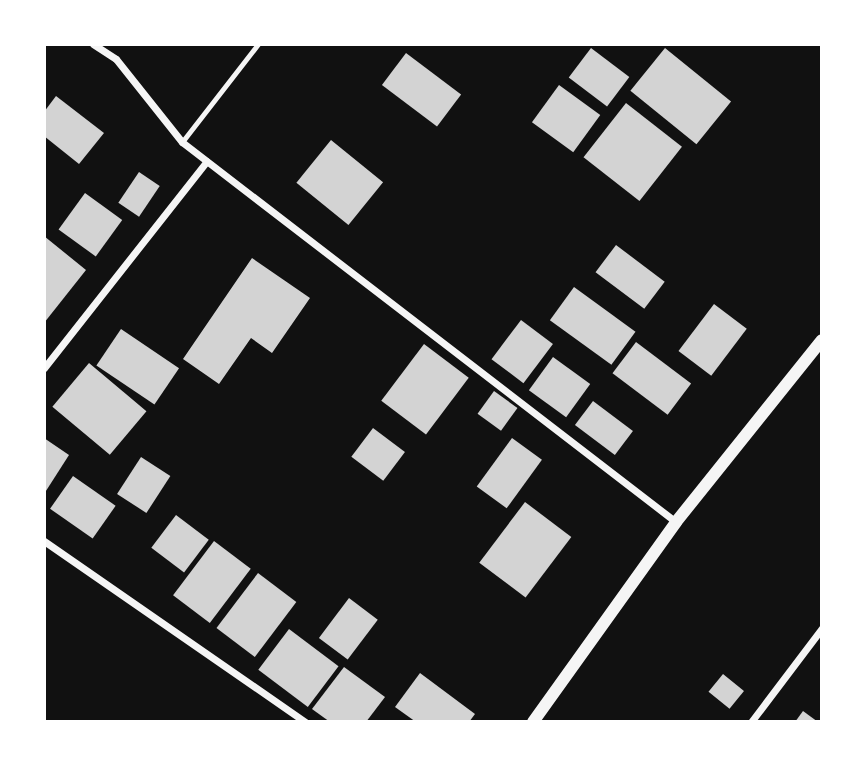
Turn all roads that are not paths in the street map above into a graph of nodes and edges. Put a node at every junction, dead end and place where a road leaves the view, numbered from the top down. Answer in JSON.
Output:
{"nodes":[{"id":1,"x":93,"y":44,"type":"edge"},
{"id":2,"x":258,"y":44,"type":"edge"},
{"id":3,"x":182,"y":142,"type":"junction"},
{"id":4,"x":206,"y":161,"type":"junction"},
{"id":5,"x":822,"y":340,"type":"edge"},
{"id":6,"x":44,"y":368,"type":"edge"},
{"id":7,"x":676,"y":522,"type":"junction"},
{"id":8,"x":44,"y":541,"type":"edge"},
{"id":9,"x":822,"y":628,"type":"edge"},
{"id":10,"x":305,"y":722,"type":"edge"},
{"id":11,"x":533,"y":722,"type":"edge"},
{"id":12,"x":751,"y":722,"type":"edge"}],
"edges":[{"from":1,"to":3,"type":"street"},
{"from":2,"to":3,"type":"lane"},
{"from":3,"to":4,"type":"street"},
{"from":4,"to":6,"type":"street"},
{"from":4,"to":7,"type":"street"},
{"from":5,"to":7,"type":"street"},
{"from":7,"to":11,"type":"street"},
{"from":8,"to":10,"type":"street"},
{"from":9,"to":12,"type":"street"}]}
